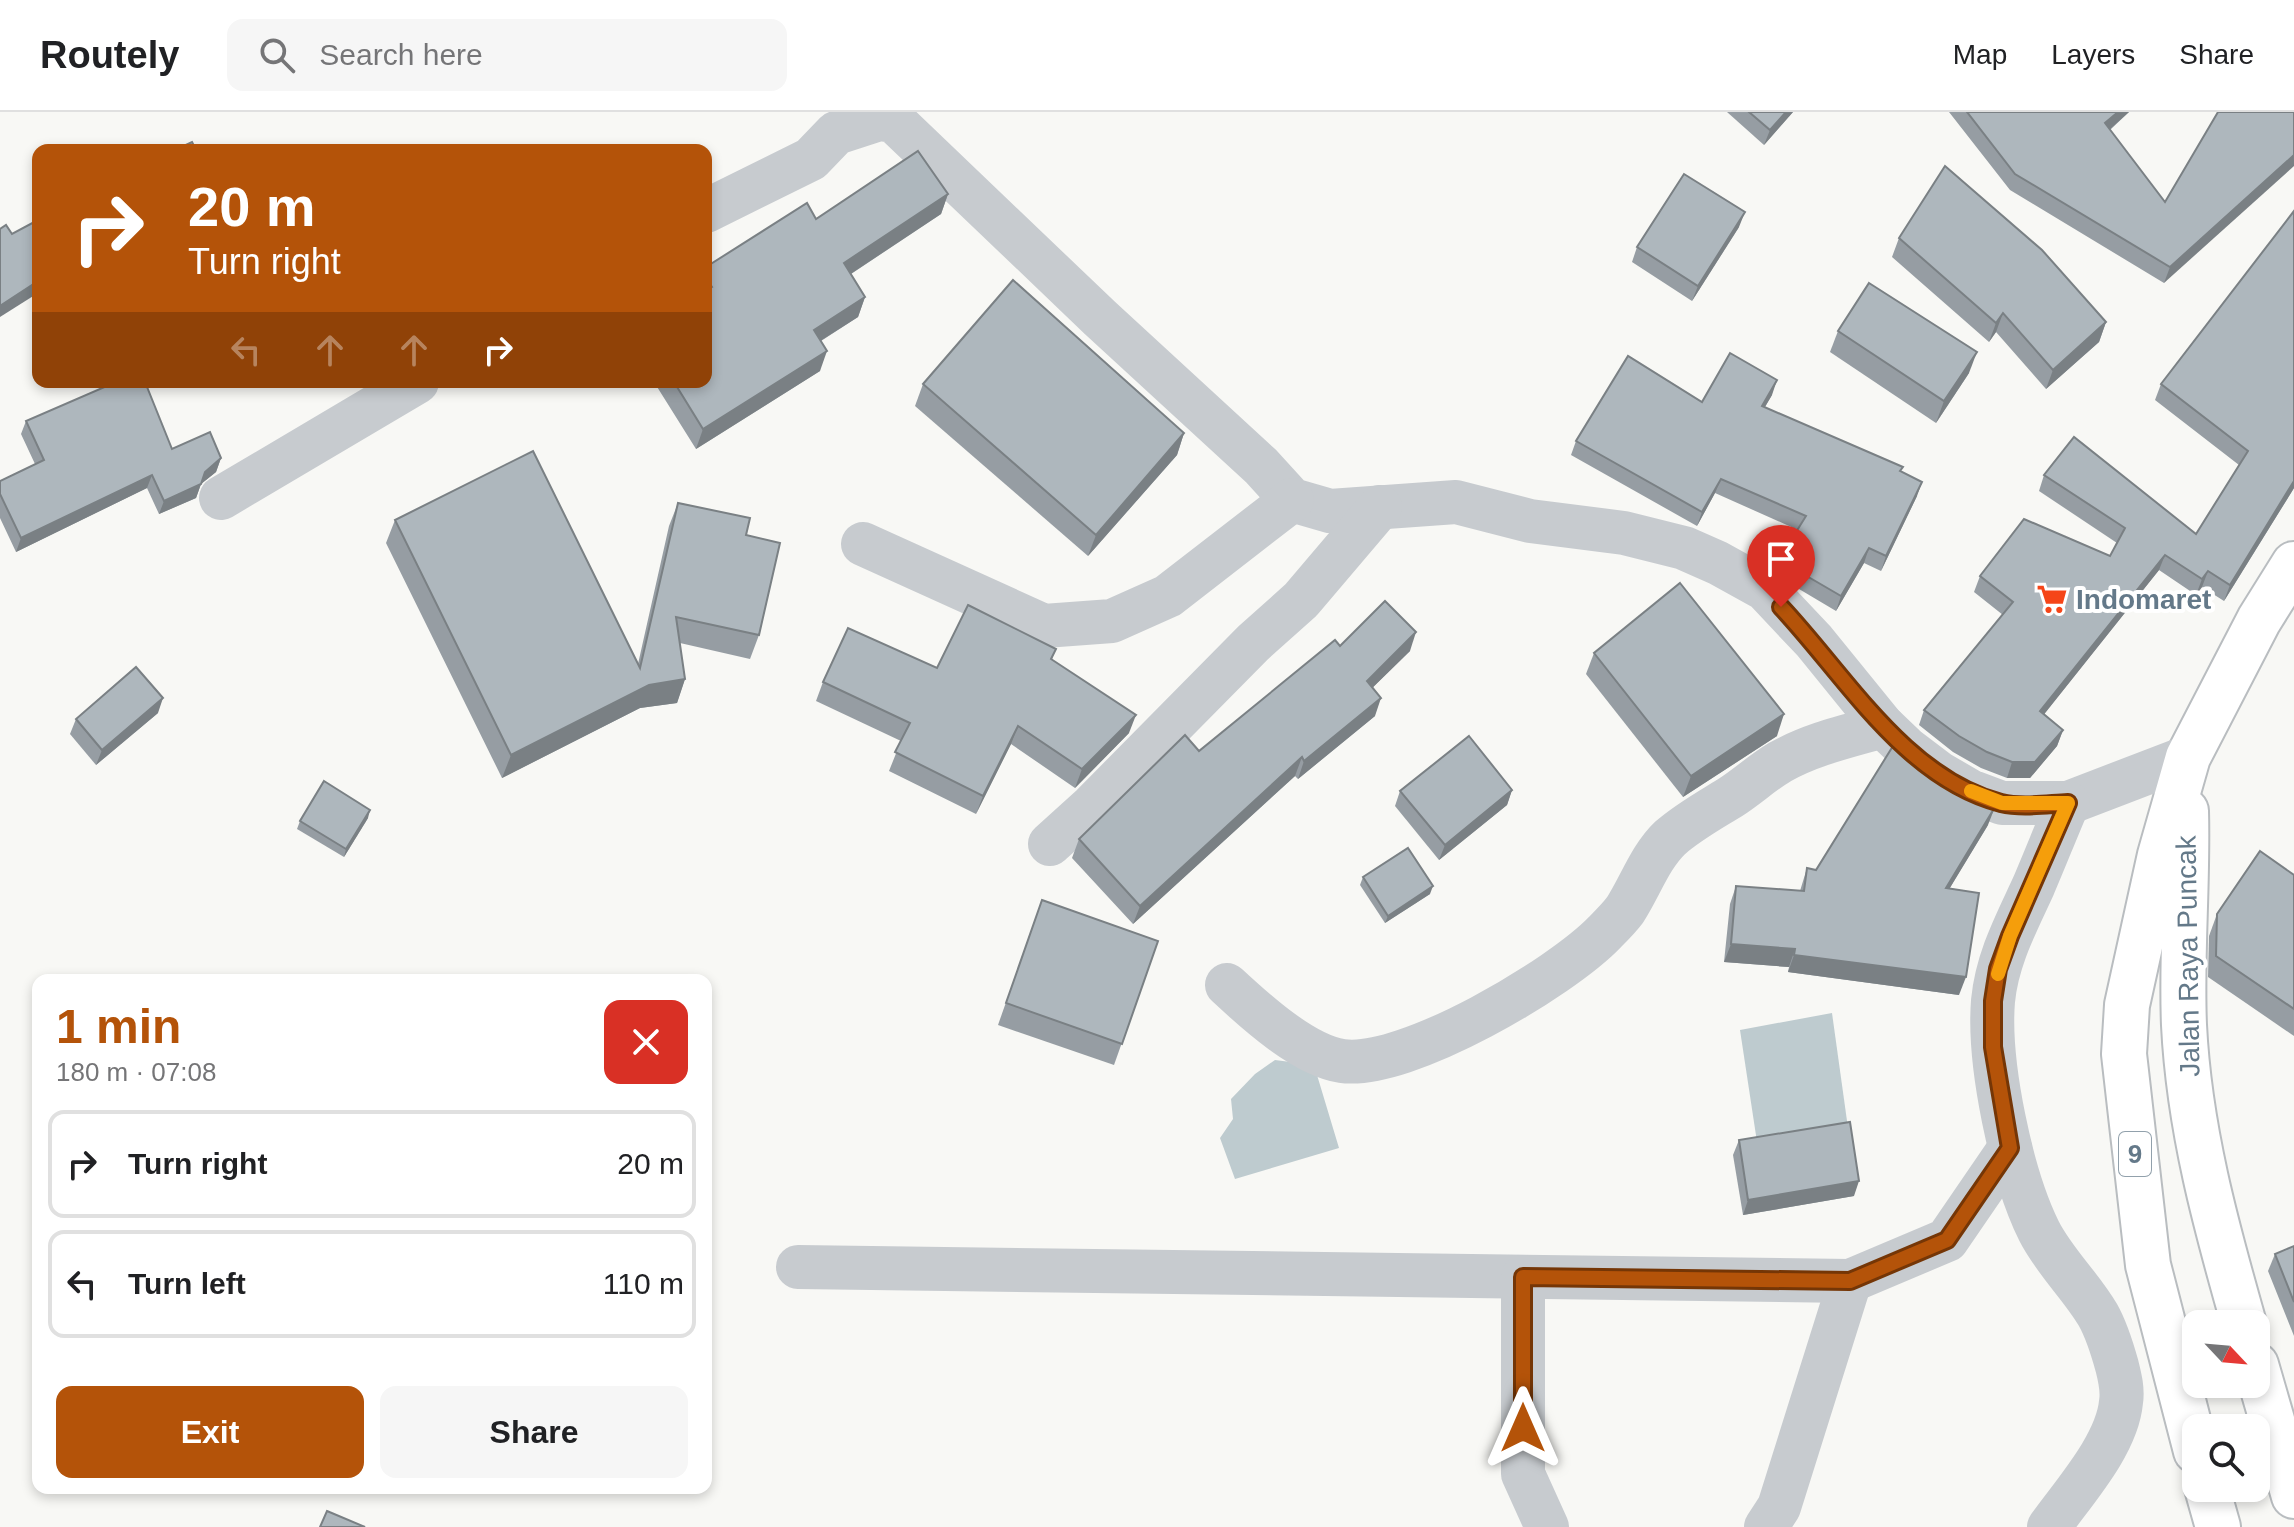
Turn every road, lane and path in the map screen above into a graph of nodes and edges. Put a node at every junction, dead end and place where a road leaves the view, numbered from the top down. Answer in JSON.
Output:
{"nodes":[{"id":1,"x":712,"y":208,"type":"edge"},
{"id":2,"x":407,"y":388,"type":"edge"},
{"id":3,"x":221,"y":498,"type":"dead end"},
{"id":4,"x":1292,"y":500,"type":"junction"},
{"id":5,"x":1380,"y":507,"type":"junction"},
{"id":6,"x":863,"y":544,"type":"dead end"},
{"id":7,"x":2294,"y":564,"type":"edge"},
{"id":8,"x":1883,"y":726,"type":"junction"},
{"id":9,"x":2186,"y":765,"type":"junction"},
{"id":10,"x":2068,"y":803,"type":"junction"},
{"id":11,"x":1050,"y":844,"type":"dead end"},
{"id":12,"x":2174,"y":858,"type":"junction"},
{"id":13,"x":1227,"y":985,"type":"dead end"},
{"id":14,"x":2010,"y":1148,"type":"junction"},
{"id":15,"x":798,"y":1267,"type":"dead end"},
{"id":16,"x":1523,"y":1277,"type":"junction"},
{"id":17,"x":1850,"y":1281,"type":"junction"},
{"id":18,"x":2240,"y":1310,"type":"edge"},
{"id":19,"x":2266,"y":1398,"type":"edge"},
{"id":20,"x":2186,"y":1414,"type":"edge"},
{"id":21,"x":2294,"y":1496,"type":"edge"},
{"id":22,"x":2211,"y":1502,"type":"edge"},
{"id":23,"x":1547,"y":1527,"type":"edge"},
{"id":24,"x":1766,"y":1527,"type":"edge"},
{"id":25,"x":2049,"y":1527,"type":"edge"},
{"id":26,"x":2218,"y":1527,"type":"edge"}],
"edges":[{"from":1,"to":4,"type":"street"},
{"from":2,"to":3,"type":"street"},
{"from":4,"to":5,"type":"street"},
{"from":4,"to":6,"type":"street"},
{"from":5,"to":8,"type":"street"},
{"from":5,"to":11,"type":"street"},
{"from":7,"to":9,"type":"highway","name":"Jalan Raya Puncak","number":"9"},
{"from":8,"to":10,"type":"street"},
{"from":8,"to":13,"type":"street"},
{"from":9,"to":10,"type":"street"},
{"from":9,"to":12,"type":"highway","name":"Jalan Raya Puncak","number":"9"},
{"from":10,"to":14,"type":"street"},
{"from":12,"to":18,"type":"highway","name":"Jalan Raya Puncak","number":"9"},
{"from":12,"to":20,"type":"highway","name":"Jalan Raya Puncak","number":"9"},
{"from":14,"to":17,"type":"street"},
{"from":14,"to":25,"type":"street"},
{"from":15,"to":16,"type":"street"},
{"from":16,"to":17,"type":"street"},
{"from":16,"to":23,"type":"street"},
{"from":17,"to":24,"type":"street"},
{"from":19,"to":21,"type":"highway"},
{"from":22,"to":26,"type":"highway"}]}
